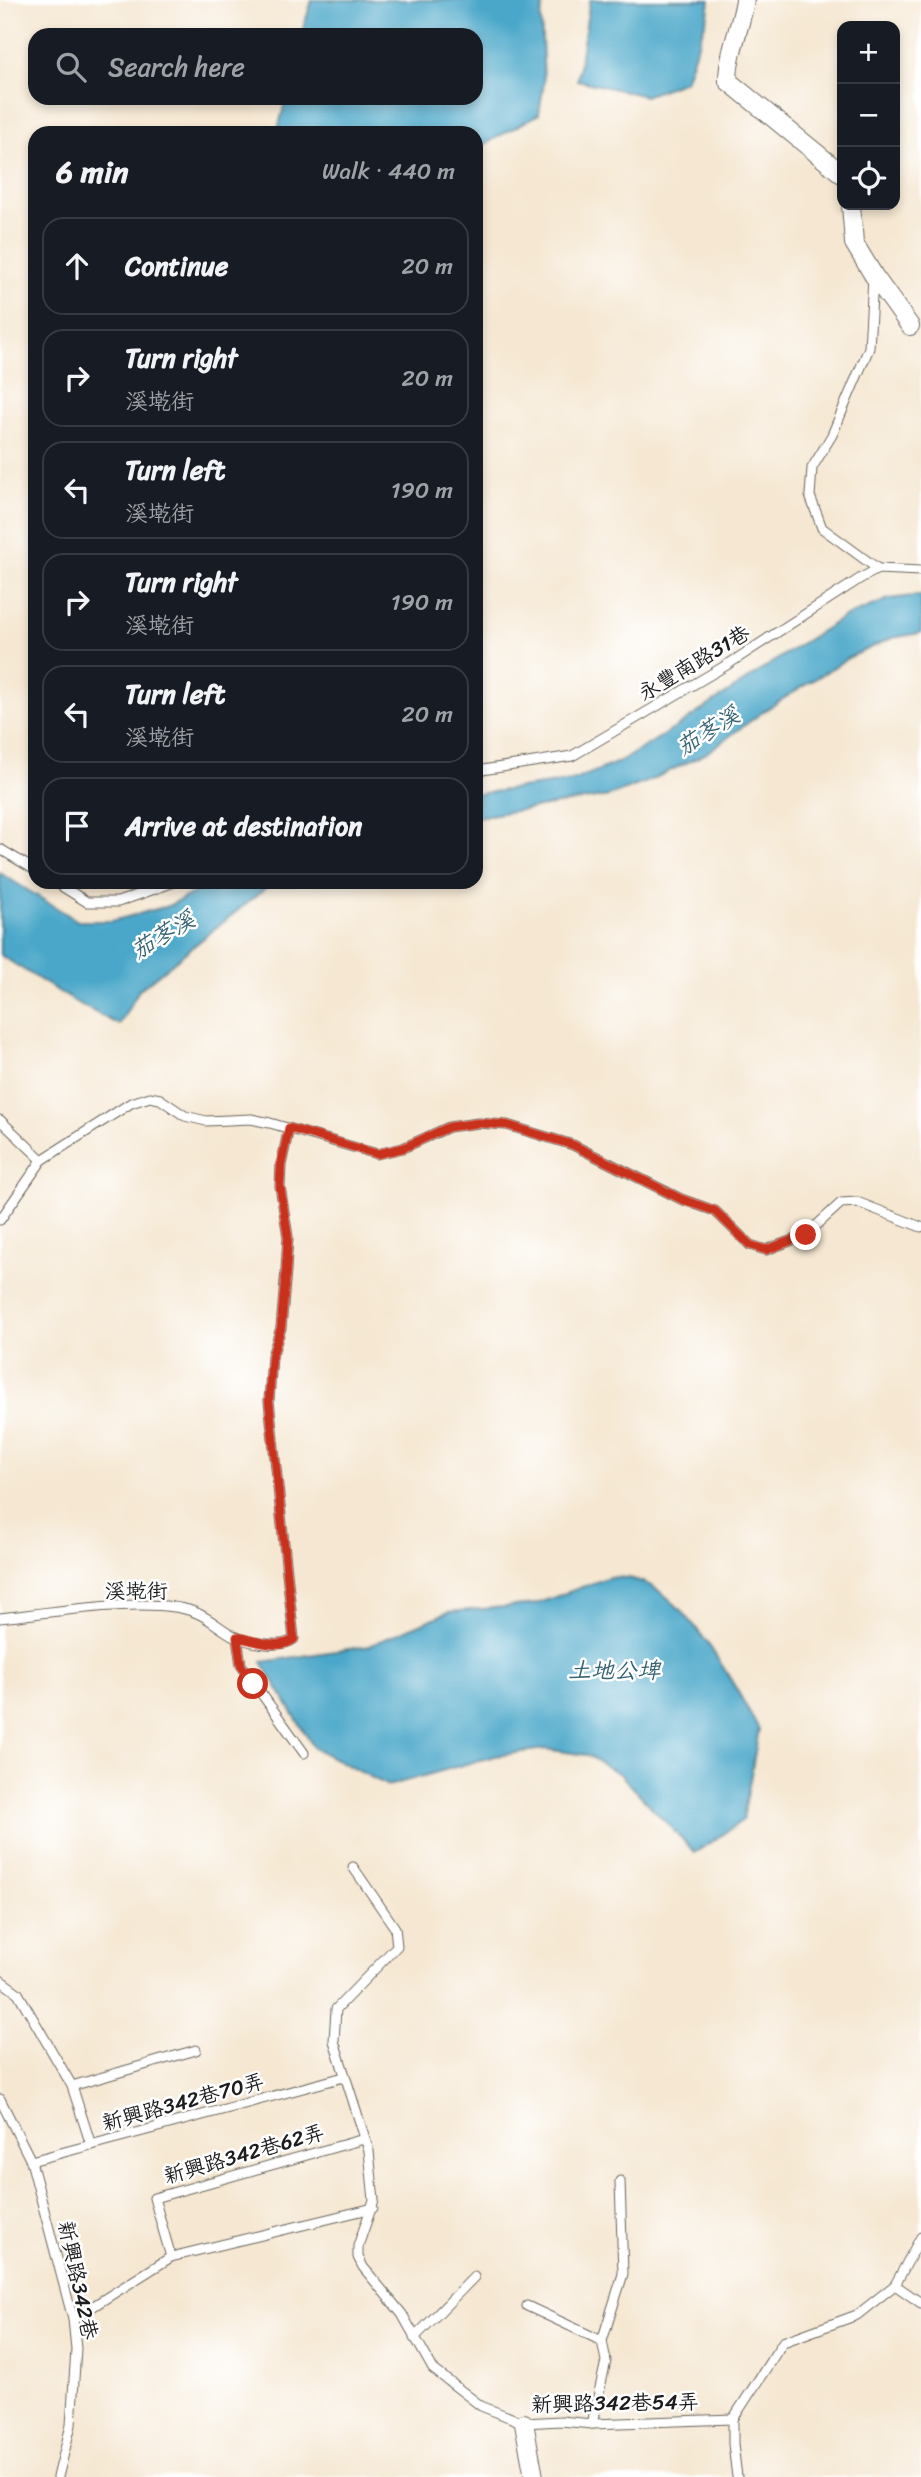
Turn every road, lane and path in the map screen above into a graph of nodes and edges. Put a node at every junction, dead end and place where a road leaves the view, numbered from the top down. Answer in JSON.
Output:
{"nodes":[{"id":1,"x":745,"y":0,"type":"edge"},
{"id":2,"x":837,"y":170,"type":"edge"},
{"id":3,"x":851,"y":210,"type":"edge"},
{"id":4,"x":874,"y":276,"type":"junction"},
{"id":5,"x":910,"y":326,"type":"dead end"},
{"id":6,"x":878,"y":569,"type":"junction"},
{"id":7,"x":921,"y":571,"type":"edge"},
{"id":8,"x":483,"y":770,"type":"edge"},
{"id":9,"x":0,"y":849,"type":"edge"},
{"id":10,"x":28,"y":866,"type":"edge"},
{"id":11,"x":66,"y":889,"type":"edge"},
{"id":12,"x":154,"y":889,"type":"edge"},
{"id":13,"x":0,"y":1120,"type":"edge"},
{"id":14,"x":289,"y":1128,"type":"junction"},
{"id":15,"x":42,"y":1160,"type":"junction"},
{"id":16,"x":0,"y":1220,"type":"edge"},
{"id":17,"x":921,"y":1227,"type":"edge"},
{"id":18,"x":0,"y":1618,"type":"edge"},
{"id":19,"x":237,"y":1637,"type":"junction"},
{"id":20,"x":304,"y":1753,"type":"dead end"},
{"id":21,"x":353,"y":1867,"type":"dead end"},
{"id":22,"x":0,"y":1980,"type":"edge"},
{"id":23,"x":196,"y":2050,"type":"dead end"},
{"id":24,"x":344,"y":2077,"type":"junction"},
{"id":25,"x":72,"y":2086,"type":"junction"},
{"id":26,"x":0,"y":2099,"type":"edge"},
{"id":27,"x":364,"y":2138,"type":"junction"},
{"id":28,"x":90,"y":2145,"type":"junction"},
{"id":29,"x":31,"y":2161,"type":"junction"},
{"id":30,"x":620,"y":2181,"type":"dead end"},
{"id":31,"x":373,"y":2208,"type":"junction"},
{"id":32,"x":921,"y":2237,"type":"edge"},
{"id":33,"x":172,"y":2258,"type":"junction"},
{"id":34,"x":474,"y":2277,"type":"dead end"},
{"id":35,"x":895,"y":2285,"type":"junction"},
{"id":36,"x":921,"y":2303,"type":"edge"},
{"id":37,"x":527,"y":2306,"type":"dead end"},
{"id":38,"x":73,"y":2319,"type":"junction"},
{"id":39,"x":414,"y":2338,"type":"junction"},
{"id":40,"x":602,"y":2341,"type":"junction"},
{"id":41,"x":733,"y":2419,"type":"junction"},
{"id":42,"x":524,"y":2423,"type":"junction"},
{"id":43,"x":592,"y":2424,"type":"junction"},
{"id":44,"x":58,"y":2477,"type":"edge"},
{"id":45,"x":534,"y":2477,"type":"edge"},
{"id":46,"x":737,"y":2477,"type":"edge"}],
"edges":[{"from":1,"to":2,"type":"street"},
{"from":3,"to":4,"type":"street"},
{"from":4,"to":5,"type":"street"},
{"from":4,"to":6,"type":"lane"},
{"from":6,"to":7,"type":"lane"},
{"from":6,"to":8,"type":"lane","name":"永豐南路31巷"},
{"from":9,"to":10,"type":"lane"},
{"from":11,"to":12,"type":"lane"},
{"from":13,"to":15,"type":"lane"},
{"from":14,"to":15,"type":"lane"},
{"from":14,"to":17,"type":"lane"},
{"from":14,"to":19,"type":"lane","name":"溪墘街"},
{"from":15,"to":16,"type":"lane"},
{"from":18,"to":19,"type":"lane","name":"溪墘街"},
{"from":19,"to":20,"type":"lane"},
{"from":21,"to":24,"type":"lane","name":"新興路342巷54弄"},
{"from":22,"to":25,"type":"lane"},
{"from":23,"to":25,"type":"lane"},
{"from":24,"to":27,"type":"lane","name":"新興路342巷54弄"},
{"from":24,"to":28,"type":"lane","name":"新興路342巷70弄"},
{"from":25,"to":28,"type":"lane"},
{"from":26,"to":29,"type":"lane","name":"新興路342巷"},
{"from":27,"to":31,"type":"lane","name":"新興路342巷54弄"},
{"from":27,"to":33,"type":"lane","name":"新興路342巷62弄"},
{"from":28,"to":29,"type":"lane","name":"新興路342巷70弄"},
{"from":29,"to":38,"type":"lane","name":"新興路342巷"},
{"from":30,"to":40,"type":"lane"},
{"from":31,"to":33,"type":"lane"},
{"from":31,"to":39,"type":"lane","name":"新興路342巷54弄"},
{"from":32,"to":35,"type":"lane"},
{"from":33,"to":38,"type":"lane"},
{"from":34,"to":39,"type":"lane"},
{"from":35,"to":36,"type":"lane"},
{"from":35,"to":41,"type":"lane"},
{"from":37,"to":40,"type":"lane"},
{"from":38,"to":44,"type":"lane","name":"新興路342巷"},
{"from":39,"to":42,"type":"lane","name":"新興路342巷54弄"},
{"from":40,"to":43,"type":"lane"},
{"from":41,"to":43,"type":"lane","name":"新興路342巷54弄"},
{"from":41,"to":46,"type":"lane"},
{"from":42,"to":43,"type":"lane","name":"新興路342巷54弄"},
{"from":42,"to":45,"type":"street"}]}
